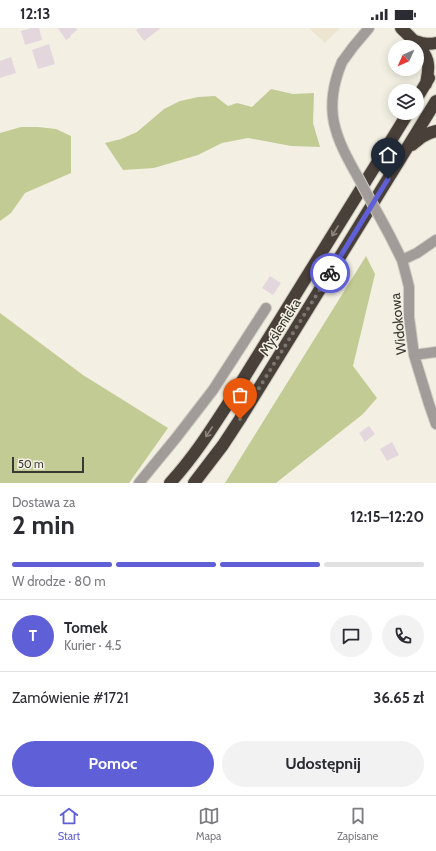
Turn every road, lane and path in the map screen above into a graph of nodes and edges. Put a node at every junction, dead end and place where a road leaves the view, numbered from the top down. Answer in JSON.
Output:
{"nodes":[{"id":1,"x":369,"y":28,"type":"edge"},
{"id":2,"x":401,"y":28,"type":"edge"},
{"id":3,"x":413,"y":40,"type":"edge"},
{"id":4,"x":436,"y":43,"type":"edge"},
{"id":5,"x":424,"y":44,"type":"edge"},
{"id":6,"x":424,"y":52,"type":"edge"},
{"id":7,"x":436,"y":67,"type":"edge"},
{"id":8,"x":426,"y":84,"type":"junction"},
{"id":9,"x":424,"y":87,"type":"edge"},
{"id":10,"x":436,"y":101,"type":"edge"},
{"id":11,"x":404,"y":120,"type":"edge"},
{"id":12,"x":436,"y":131,"type":"edge"},
{"id":13,"x":404,"y":153,"type":"junction"},
{"id":14,"x":436,"y":240,"type":"edge"},
{"id":15,"x":402,"y":260,"type":"junction"},
{"id":16,"x":266,"y":308,"type":"dead end"},
{"id":17,"x":436,"y":352,"type":"edge"},
{"id":18,"x":414,"y":355,"type":"junction"},
{"id":19,"x":436,"y":424,"type":"edge"},
{"id":20,"x":139,"y":483,"type":"edge"},
{"id":21,"x":170,"y":483,"type":"edge"},
{"id":22,"x":194,"y":483,"type":"edge"}],
"edges":[{"from":1,"to":15,"type":"street","name":"Widokowa","bridge":true},
{"from":2,"to":3,"type":"highway"},
{"from":4,"to":5,"type":"highway"},
{"from":6,"to":8,"type":"highway"},
{"from":7,"to":8,"type":"highway"},
{"from":8,"to":9,"type":"highway"},
{"from":10,"to":13,"type":"highway","name":"Myślenicka"},
{"from":11,"to":21,"type":"highway","name":"Myślenicka","one_way":true},
{"from":12,"to":13,"type":"highway"},
{"from":13,"to":22,"type":"highway","name":"Myślenicka"},
{"from":14,"to":15,"type":"street"},
{"from":15,"to":18,"type":"street","name":"Widokowa"},
{"from":16,"to":20,"type":"street"},
{"from":17,"to":18,"type":"street"},
{"from":18,"to":19,"type":"street","name":"Widokowa"}]}
